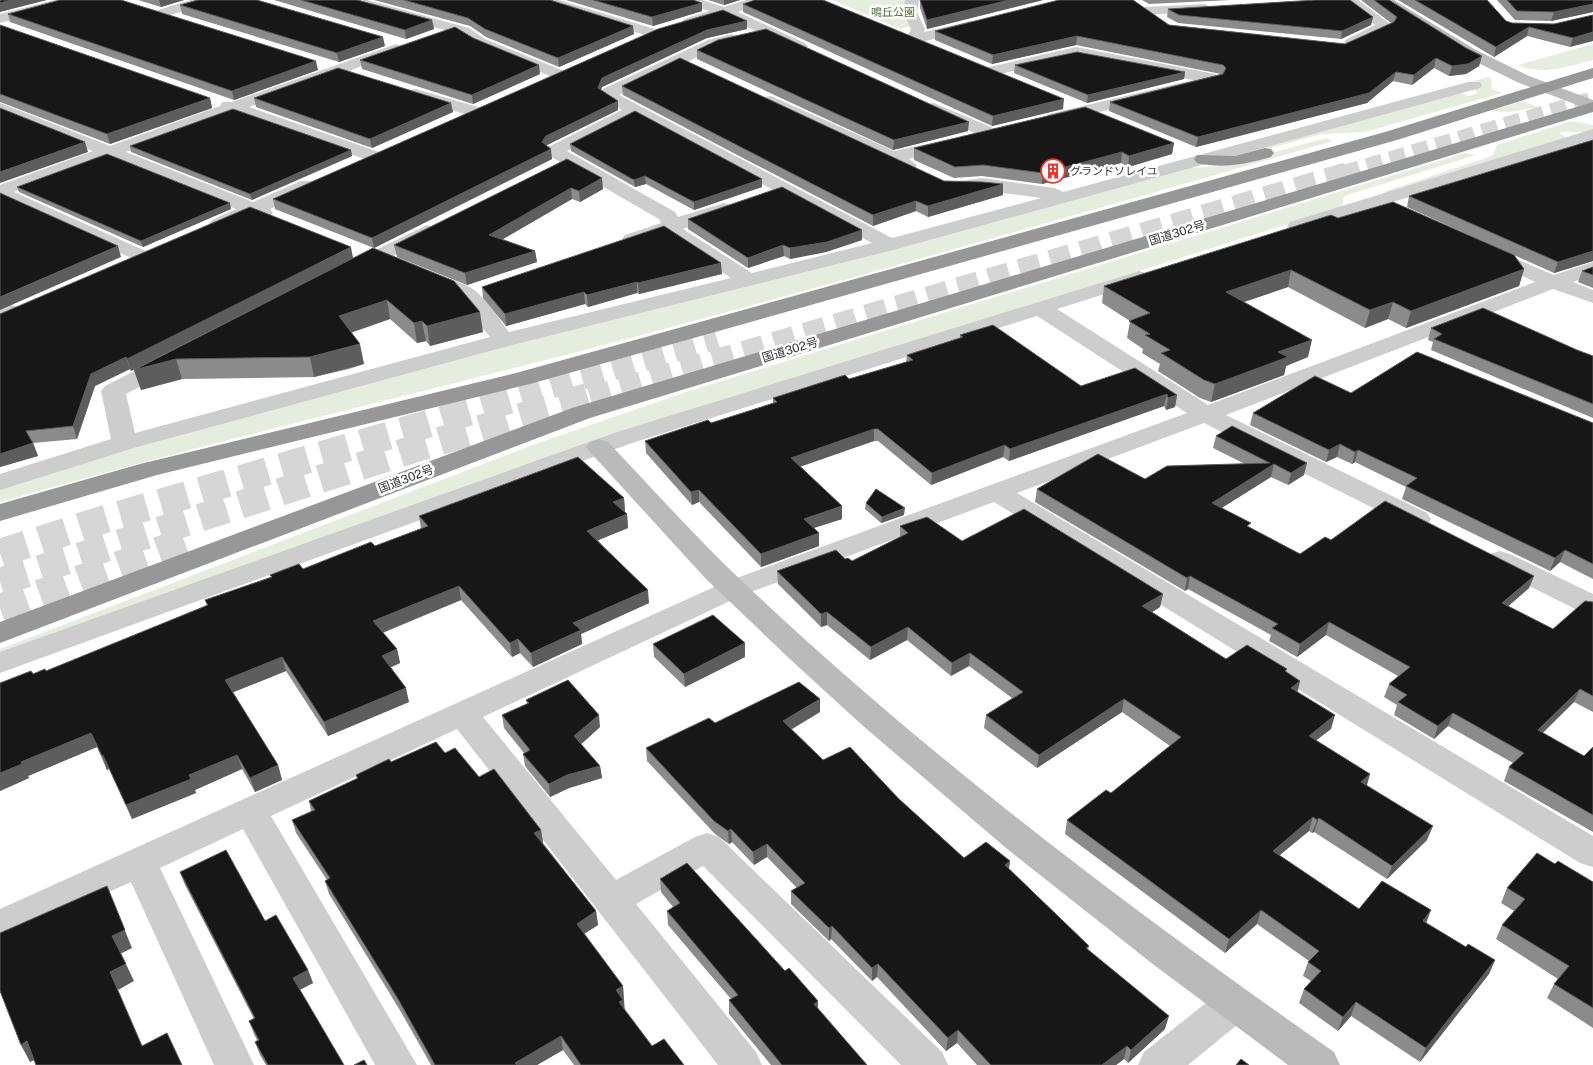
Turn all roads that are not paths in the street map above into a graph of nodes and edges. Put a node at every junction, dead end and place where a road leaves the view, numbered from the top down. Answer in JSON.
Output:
{"nodes":[{"id":1,"x":71,"y":0,"type":"edge"},
{"id":2,"x":206,"y":0,"type":"edge"},
{"id":3,"x":351,"y":0,"type":"edge"},
{"id":4,"x":544,"y":0,"type":"edge"},
{"id":5,"x":686,"y":0,"type":"edge"},
{"id":6,"x":761,"y":0,"type":"edge"},
{"id":7,"x":912,"y":0,"type":"edge"},
{"id":8,"x":1336,"y":0,"type":"edge"},
{"id":9,"x":1348,"y":0,"type":"edge"},
{"id":10,"x":1384,"y":0,"type":"edge"},
{"id":11,"x":12,"y":2,"type":"edge"},
{"id":12,"x":1222,"y":7,"type":"edge"},
{"id":13,"x":143,"y":8,"type":"edge"},
{"id":14,"x":34,"y":10,"type":"junction"},
{"id":15,"x":724,"y":11,"type":"junction"},
{"id":16,"x":160,"y":14,"type":"junction"},
{"id":17,"x":0,"y":20,"type":"edge"},
{"id":18,"x":989,"y":20,"type":"edge"},
{"id":19,"x":188,"y":23,"type":"edge"},
{"id":20,"x":1166,"y":24,"type":"edge"},
{"id":21,"x":0,"y":26,"type":"edge"},
{"id":22,"x":454,"y":29,"type":"junction"},
{"id":23,"x":768,"y":31,"type":"junction"},
{"id":24,"x":18,"y":32,"type":"edge"},
{"id":25,"x":653,"y":32,"type":"junction"},
{"id":26,"x":897,"y":32,"type":"edge"},
{"id":27,"x":379,"y":38,"type":"edge"},
{"id":28,"x":914,"y":39,"type":"junction"},
{"id":29,"x":417,"y":42,"type":"junction"},
{"id":30,"x":627,"y":44,"type":"edge"},
{"id":31,"x":1334,"y":45,"type":"edge"},
{"id":32,"x":940,"y":50,"type":"edge"},
{"id":33,"x":812,"y":52,"type":"edge"},
{"id":34,"x":681,"y":59,"type":"junction"},
{"id":35,"x":310,"y":62,"type":"edge"},
{"id":36,"x":974,"y":64,"type":"edge"},
{"id":37,"x":698,"y":67,"type":"edge"},
{"id":38,"x":338,"y":70,"type":"junction"},
{"id":39,"x":991,"y":71,"type":"junction"},
{"id":40,"x":1593,"y":73,"type":"edge"},
{"id":41,"x":365,"y":79,"type":"edge"},
{"id":42,"x":1017,"y":82,"type":"edge"},
{"id":43,"x":1593,"y":84,"type":"edge"},
{"id":44,"x":1474,"y":85,"type":"dead end"},
{"id":45,"x":533,"y":86,"type":"edge"},
{"id":46,"x":1544,"y":87,"type":"junction"},
{"id":47,"x":402,"y":90,"type":"edge"},
{"id":48,"x":751,"y":92,"type":"edge"},
{"id":49,"x":206,"y":98,"type":"edge"},
{"id":50,"x":1061,"y":99,"type":"edge"},
{"id":51,"x":920,"y":101,"type":"edge"},
{"id":52,"x":1593,"y":107,"type":"edge"},
{"id":53,"x":0,"y":108,"type":"edge"},
{"id":54,"x":234,"y":108,"type":"junction"},
{"id":55,"x":634,"y":110,"type":"junction"},
{"id":56,"x":1088,"y":110,"type":"junction"},
{"id":57,"x":1114,"y":121,"type":"edge"},
{"id":58,"x":1040,"y":122,"type":"edge"},
{"id":59,"x":1437,"y":122,"type":"junction"},
{"id":60,"x":449,"y":123,"type":"edge"},
{"id":61,"x":1011,"y":130,"type":"edge"},
{"id":62,"x":992,"y":134,"type":"junction"},
{"id":63,"x":1593,"y":134,"type":"edge"},
{"id":64,"x":1391,"y":136,"type":"junction"},
{"id":65,"x":1494,"y":137,"type":"junction"},
{"id":66,"x":1183,"y":151,"type":"dead end"},
{"id":67,"x":110,"y":152,"type":"junction"},
{"id":68,"x":893,"y":157,"type":"junction"},
{"id":69,"x":569,"y":159,"type":"junction"},
{"id":70,"x":1203,"y":160,"type":"junction"},
{"id":71,"x":348,"y":168,"type":"edge"},
{"id":72,"x":543,"y":172,"type":"edge"},
{"id":73,"x":926,"y":174,"type":"edge"},
{"id":74,"x":322,"y":179,"type":"edge"},
{"id":75,"x":951,"y":186,"type":"edge"},
{"id":76,"x":784,"y":188,"type":"junction"},
{"id":77,"x":0,"y":192,"type":"edge"},
{"id":78,"x":1067,"y":195,"type":"junction"},
{"id":79,"x":1376,"y":202,"type":"junction"},
{"id":80,"x":253,"y":209,"type":"junction"},
{"id":81,"x":279,"y":220,"type":"edge"},
{"id":82,"x":445,"y":222,"type":"edge"},
{"id":83,"x":671,"y":226,"type":"junction"},
{"id":84,"x":1438,"y":230,"type":"edge"},
{"id":85,"x":1280,"y":232,"type":"edge"},
{"id":86,"x":198,"y":233,"type":"edge"},
{"id":87,"x":615,"y":244,"type":"edge"},
{"id":88,"x":890,"y":245,"type":"junction"},
{"id":89,"x":1474,"y":246,"type":"edge"},
{"id":90,"x":348,"y":247,"type":"edge"},
{"id":91,"x":162,"y":249,"type":"edge"},
{"id":92,"x":143,"y":257,"type":"junction"},
{"id":93,"x":375,"y":258,"type":"junction"},
{"id":94,"x":1593,"y":268,"type":"edge"},
{"id":95,"x":118,"y":269,"type":"edge"},
{"id":96,"x":1159,"y":270,"type":"edge"},
{"id":97,"x":331,"y":280,"type":"edge"},
{"id":98,"x":747,"y":280,"type":"junction"},
{"id":99,"x":1553,"y":282,"type":"junction"},
{"id":100,"x":1593,"y":297,"type":"edge"},
{"id":101,"x":1040,"y":308,"type":"junction"},
{"id":102,"x":504,"y":340,"type":"junction"},
{"id":103,"x":1391,"y":344,"type":"junction"},
{"id":104,"x":192,"y":351,"type":"edge"},
{"id":105,"x":1419,"y":356,"type":"edge"},
{"id":106,"x":1205,"y":414,"type":"junction"},
{"id":107,"x":125,"y":443,"type":"junction"},
{"id":108,"x":599,"y":447,"type":"junction"},
{"id":109,"x":0,"y":482,"type":"edge"},
{"id":110,"x":996,"y":491,"type":"junction"},
{"id":111,"x":0,"y":513,"type":"edge"},
{"id":112,"x":1434,"y":528,"type":"edge"},
{"id":113,"x":1478,"y":549,"type":"edge"},
{"id":114,"x":733,"y":588,"type":"junction"},
{"id":115,"x":1593,"y":606,"type":"edge"},
{"id":116,"x":0,"y":633,"type":"edge"},
{"id":117,"x":0,"y":663,"type":"edge"},
{"id":118,"x":463,"y":714,"type":"junction"},
{"id":119,"x":250,"y":810,"type":"junction"},
{"id":120,"x":1593,"y":853,"type":"edge"},
{"id":121,"x":139,"y":861,"type":"junction"},
{"id":122,"x":610,"y":900,"type":"junction"},
{"id":123,"x":0,"y":926,"type":"edge"},
{"id":124,"x":1234,"y":1004,"type":"junction"},
{"id":125,"x":234,"y":1065,"type":"edge"},
{"id":126,"x":396,"y":1065,"type":"edge"},
{"id":127,"x":742,"y":1065,"type":"edge"},
{"id":128,"x":928,"y":1065,"type":"edge"},
{"id":129,"x":1158,"y":1065,"type":"edge"},
{"id":130,"x":1320,"y":1065,"type":"edge"}],
"edges":[{"from":1,"to":14,"type":"street"},
{"from":2,"to":16,"type":"street"},
{"from":3,"to":22,"type":"street"},
{"from":4,"to":25,"type":"street"},
{"from":5,"to":15,"type":"street"},
{"from":6,"to":15,"type":"street"},
{"from":7,"to":28,"type":"street"},
{"from":8,"to":9,"type":"street"},
{"from":9,"to":31,"type":"street"},
{"from":10,"to":46,"type":"street"},
{"from":11,"to":14,"type":"street"},
{"from":12,"to":20,"type":"street"},
{"from":13,"to":16,"type":"street"},
{"from":14,"to":17,"type":"street"},
{"from":15,"to":23,"type":"street"},
{"from":15,"to":25,"type":"street"},
{"from":16,"to":19,"type":"street"},
{"from":18,"to":28,"type":"street"},
{"from":21,"to":24,"type":"street"},
{"from":22,"to":29,"type":"street"},
{"from":22,"to":45,"type":"street"},
{"from":23,"to":33,"type":"street"},
{"from":23,"to":34,"type":"street"},
{"from":25,"to":30,"type":"street"},
{"from":26,"to":28,"type":"street"},
{"from":27,"to":29,"type":"street"},
{"from":28,"to":32,"type":"street"},
{"from":29,"to":38,"type":"street"},
{"from":34,"to":37,"type":"street"},
{"from":34,"to":55,"type":"street"},
{"from":35,"to":38,"type":"street"},
{"from":36,"to":39,"type":"street"},
{"from":38,"to":41,"type":"street"},
{"from":38,"to":54,"type":"street"},
{"from":39,"to":42,"type":"street"},
{"from":39,"to":56,"type":"street"},
{"from":40,"to":46,"type":"highway"},
{"from":43,"to":46,"type":"highway"},
{"from":44,"to":70,"type":"street"},
{"from":46,"to":52,"type":"street"},
{"from":46,"to":59,"type":"highway"},
{"from":47,"to":60,"type":"street"},
{"from":48,"to":68,"type":"street"},
{"from":49,"to":54,"type":"street"},
{"from":50,"to":56,"type":"street"},
{"from":51,"to":62,"type":"street"},
{"from":52,"to":59,"type":"highway"},
{"from":52,"to":65,"type":"highway","name":"国道302号"},
{"from":53,"to":67,"type":"street"},
{"from":54,"to":67,"type":"street"},
{"from":54,"to":71,"type":"street"},
{"from":55,"to":69,"type":"street"},
{"from":55,"to":76,"type":"street"},
{"from":56,"to":57,"type":"street"},
{"from":56,"to":58,"type":"street"},
{"from":59,"to":64,"type":"highway"},
{"from":61,"to":62,"type":"street"},
{"from":62,"to":68,"type":"street"},
{"from":63,"to":79,"type":"street"},
{"from":64,"to":70,"type":"highway"},
{"from":64,"to":111,"type":"highway"},
{"from":65,"to":79,"type":"street"},
{"from":65,"to":116,"type":"highway","name":"国道302号"},
{"from":66,"to":70,"type":"street"},
{"from":67,"to":77,"type":"street"},
{"from":67,"to":80,"type":"street"},
{"from":68,"to":73,"type":"street"},
{"from":69,"to":72,"type":"street"},
{"from":69,"to":83,"type":"street"},
{"from":70,"to":78,"type":"street"},
{"from":74,"to":80,"type":"street"},
{"from":75,"to":78,"type":"street"},
{"from":76,"to":83,"type":"street"},
{"from":76,"to":88,"type":"street"},
{"from":77,"to":92,"type":"street"},
{"from":78,"to":88,"type":"street"},
{"from":79,"to":84,"type":"street"},
{"from":79,"to":85,"type":"street"},
{"from":80,"to":81,"type":"street"},
{"from":80,"to":86,"type":"street"},
{"from":82,"to":93,"type":"street"},
{"from":83,"to":87,"type":"street"},
{"from":83,"to":98,"type":"street"},
{"from":88,"to":98,"type":"street"},
{"from":89,"to":99,"type":"street"},
{"from":90,"to":93,"type":"street"},
{"from":91,"to":92,"type":"street"},
{"from":92,"to":95,"type":"street"},
{"from":93,"to":97,"type":"street"},
{"from":93,"to":102,"type":"street"},
{"from":94,"to":99,"type":"street"},
{"from":96,"to":101,"type":"street"},
{"from":98,"to":102,"type":"street"},
{"from":99,"to":100,"type":"street"},
{"from":99,"to":103,"type":"street"},
{"from":101,"to":106,"type":"street"},
{"from":101,"to":108,"type":"street"},
{"from":102,"to":107,"type":"street"},
{"from":103,"to":105,"type":"street"},
{"from":103,"to":106,"type":"street"},
{"from":104,"to":107,"type":"street"},
{"from":106,"to":110,"type":"street"},
{"from":106,"to":112,"type":"street"},
{"from":107,"to":109,"type":"street"},
{"from":108,"to":114,"type":"street"},
{"from":108,"to":117,"type":"street"},
{"from":110,"to":114,"type":"street"},
{"from":110,"to":120,"type":"street"},
{"from":113,"to":115,"type":"street"},
{"from":114,"to":118,"type":"street"},
{"from":114,"to":124,"type":"street"},
{"from":118,"to":119,"type":"street"},
{"from":118,"to":122,"type":"street"},
{"from":119,"to":121,"type":"street"},
{"from":119,"to":126,"type":"street"},
{"from":121,"to":123,"type":"street"},
{"from":121,"to":125,"type":"street"},
{"from":122,"to":127,"type":"street"},
{"from":122,"to":128,"type":"street"},
{"from":124,"to":129,"type":"street"},
{"from":124,"to":130,"type":"street"}]}
